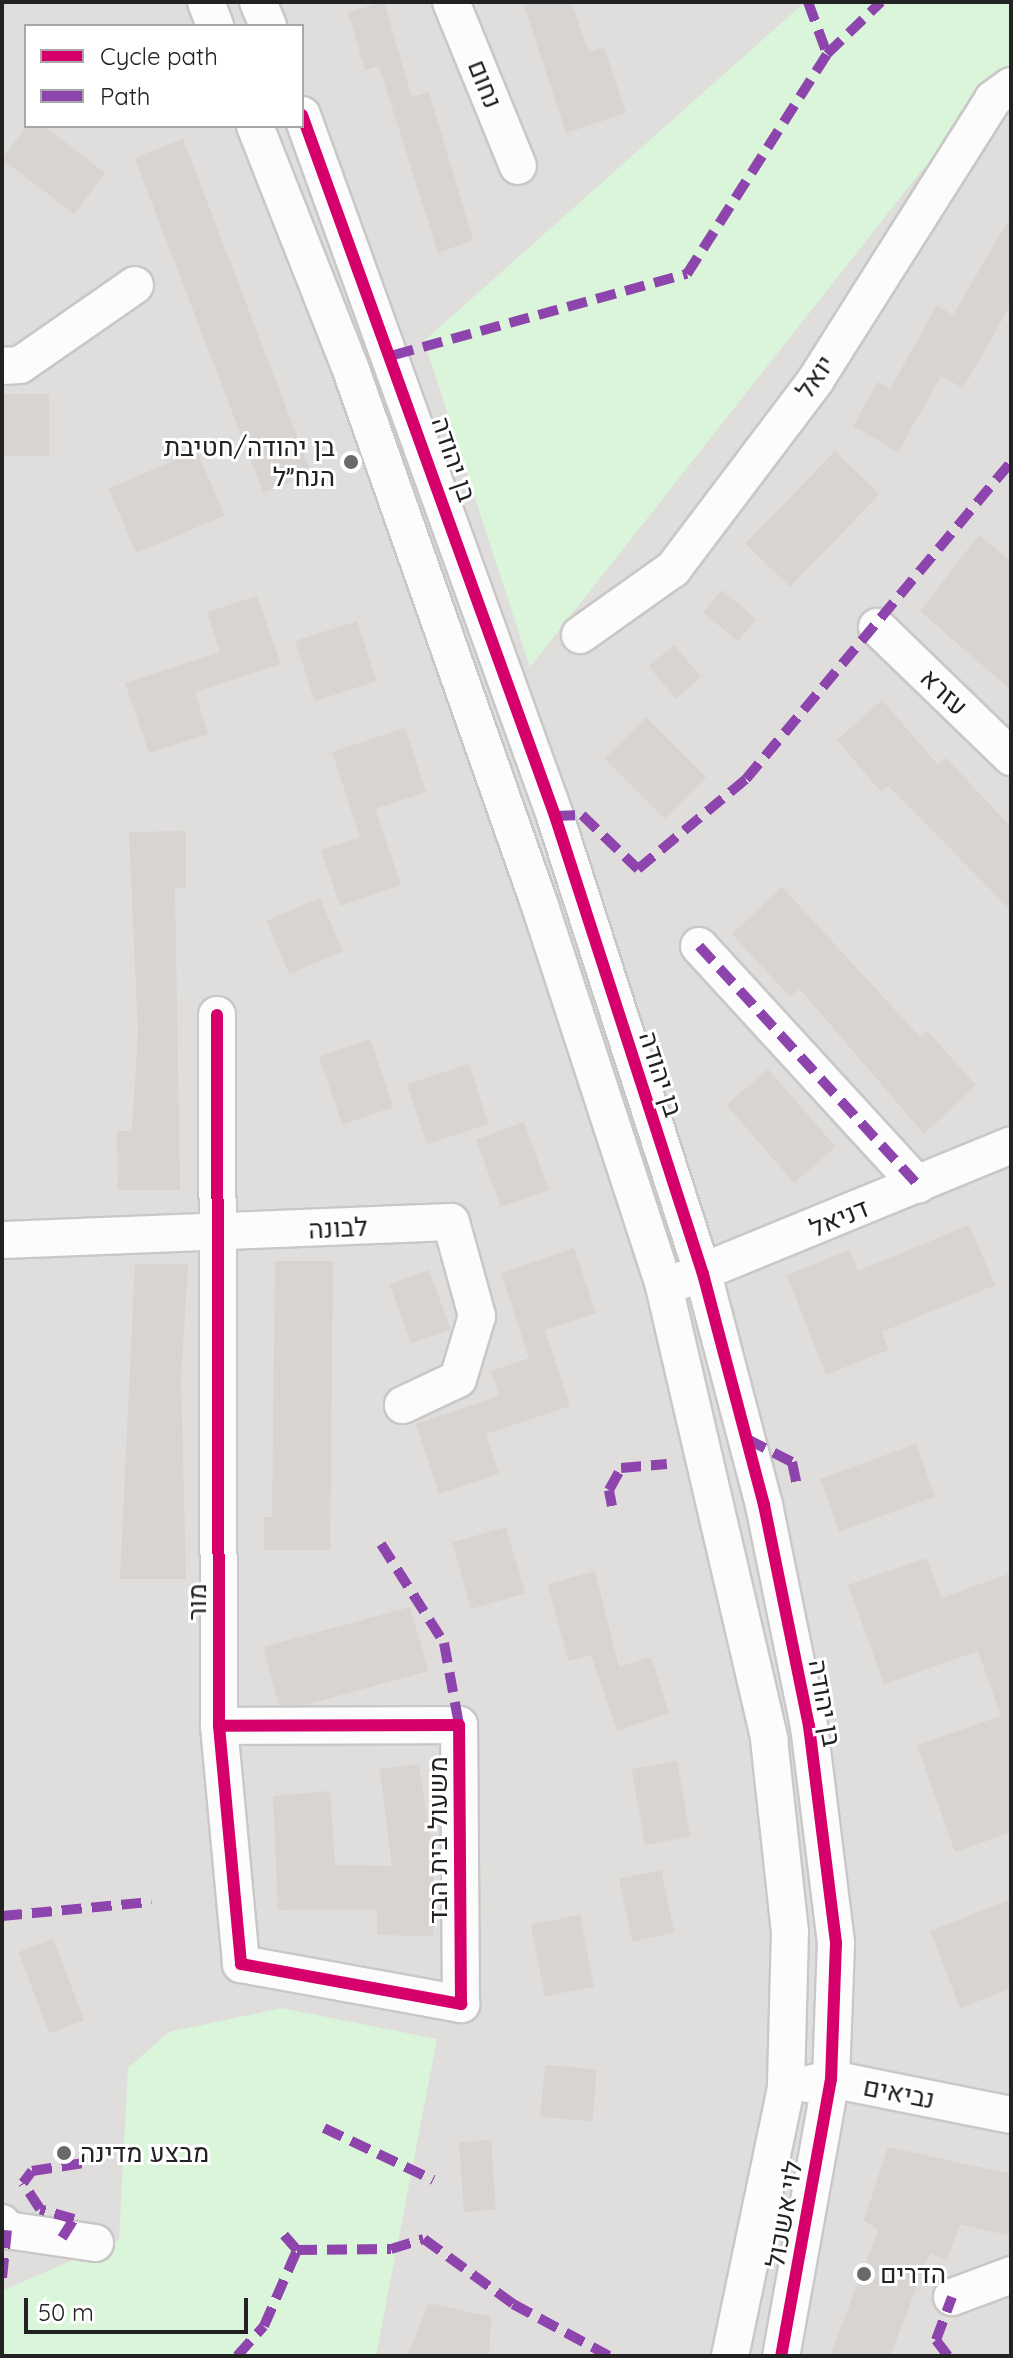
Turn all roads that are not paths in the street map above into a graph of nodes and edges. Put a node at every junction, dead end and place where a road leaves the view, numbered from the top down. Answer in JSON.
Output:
{"nodes":[{"id":1,"x":206,"y":2,"type":"edge"},
{"id":2,"x":258,"y":2,"type":"edge"},
{"id":3,"x":451,"y":2,"type":"edge"},
{"id":4,"x":214,"y":24,"type":"edge"},
{"id":5,"x":267,"y":24,"type":"edge"},
{"id":6,"x":1011,"y":86,"type":"edge"},
{"id":7,"x":304,"y":120,"type":"edge"},
{"id":8,"x":256,"y":128,"type":"edge"},
{"id":9,"x":518,"y":166,"type":"dead end"},
{"id":10,"x":135,"y":285,"type":"dead end"},
{"id":11,"x":2,"y":366,"type":"edge"},
{"id":12,"x":877,"y":627,"type":"dead end"},
{"id":13,"x":580,"y":635,"type":"dead end"},
{"id":14,"x":1011,"y":757,"type":"edge"},
{"id":15,"x":699,"y":946,"type":"dead end"},
{"id":16,"x":217,"y":1015,"type":"dead end"},
{"id":17,"x":1011,"y":1145,"type":"edge"},
{"id":18,"x":918,"y":1185,"type":"junction"},
{"id":19,"x":217,"y":1234,"type":"junction"},
{"id":20,"x":2,"y":1240,"type":"edge"},
{"id":21,"x":703,"y":1274,"type":"junction"},
{"id":22,"x":664,"y":1286,"type":"junction"},
{"id":23,"x":403,"y":1405,"type":"dead end"},
{"id":24,"x":219,"y":1726,"type":"junction"},
{"id":25,"x":461,"y":2004,"type":"joint"},
{"id":26,"x":831,"y":2079,"type":"junction"},
{"id":27,"x":786,"y":2088,"type":"junction"},
{"id":28,"x":1011,"y":2115,"type":"edge"},
{"id":29,"x":2,"y":2223,"type":"edge"},
{"id":30,"x":95,"y":2243,"type":"dead end"},
{"id":31,"x":1011,"y":2275,"type":"edge"},
{"id":32,"x":952,"y":2297,"type":"dead end"},
{"id":33,"x":730,"y":2356,"type":"edge"},
{"id":34,"x":781,"y":2356,"type":"edge"}],
"edges":[{"from":1,"to":4,"type":"street"},
{"from":2,"to":5,"type":"street"},
{"from":3,"to":9,"type":"street","name":"נחום"},
{"from":6,"to":13,"type":"street","name":"יואל"},
{"from":7,"to":21,"type":"street","name":"בן יהודה"},
{"from":8,"to":22,"type":"street"},
{"from":10,"to":11,"type":"street"},
{"from":12,"to":14,"type":"street","name":"עזרא"},
{"from":15,"to":18,"type":"street"},
{"from":16,"to":19,"type":"street","name":"מור"},
{"from":17,"to":18,"type":"street","name":"דניאל"},
{"from":18,"to":21,"type":"street","name":"דניאל"},
{"from":19,"to":20,"type":"street","name":"לבונה"},
{"from":19,"to":23,"type":"street","name":"לבונה"},
{"from":19,"to":24,"type":"street","name":"מור"},
{"from":21,"to":22,"type":"street","name":"דניאל"},
{"from":21,"to":26,"type":"street","name":"בן יהודה"},
{"from":22,"to":27,"type":"street"},
{"from":24,"to":25,"type":"street","name":"מור"},
{"from":24,"to":25,"type":"street","name":"משעול בית הבד"},
{"from":26,"to":27,"type":"street","name":"נביאים"},
{"from":26,"to":28,"type":"street","name":"נביאים"},
{"from":26,"to":34,"type":"street","name":"לוי אשכול"},
{"from":27,"to":33,"type":"street","name":"לוי אשכול"},
{"from":29,"to":30,"type":"street"},
{"from":31,"to":32,"type":"street"}]}
